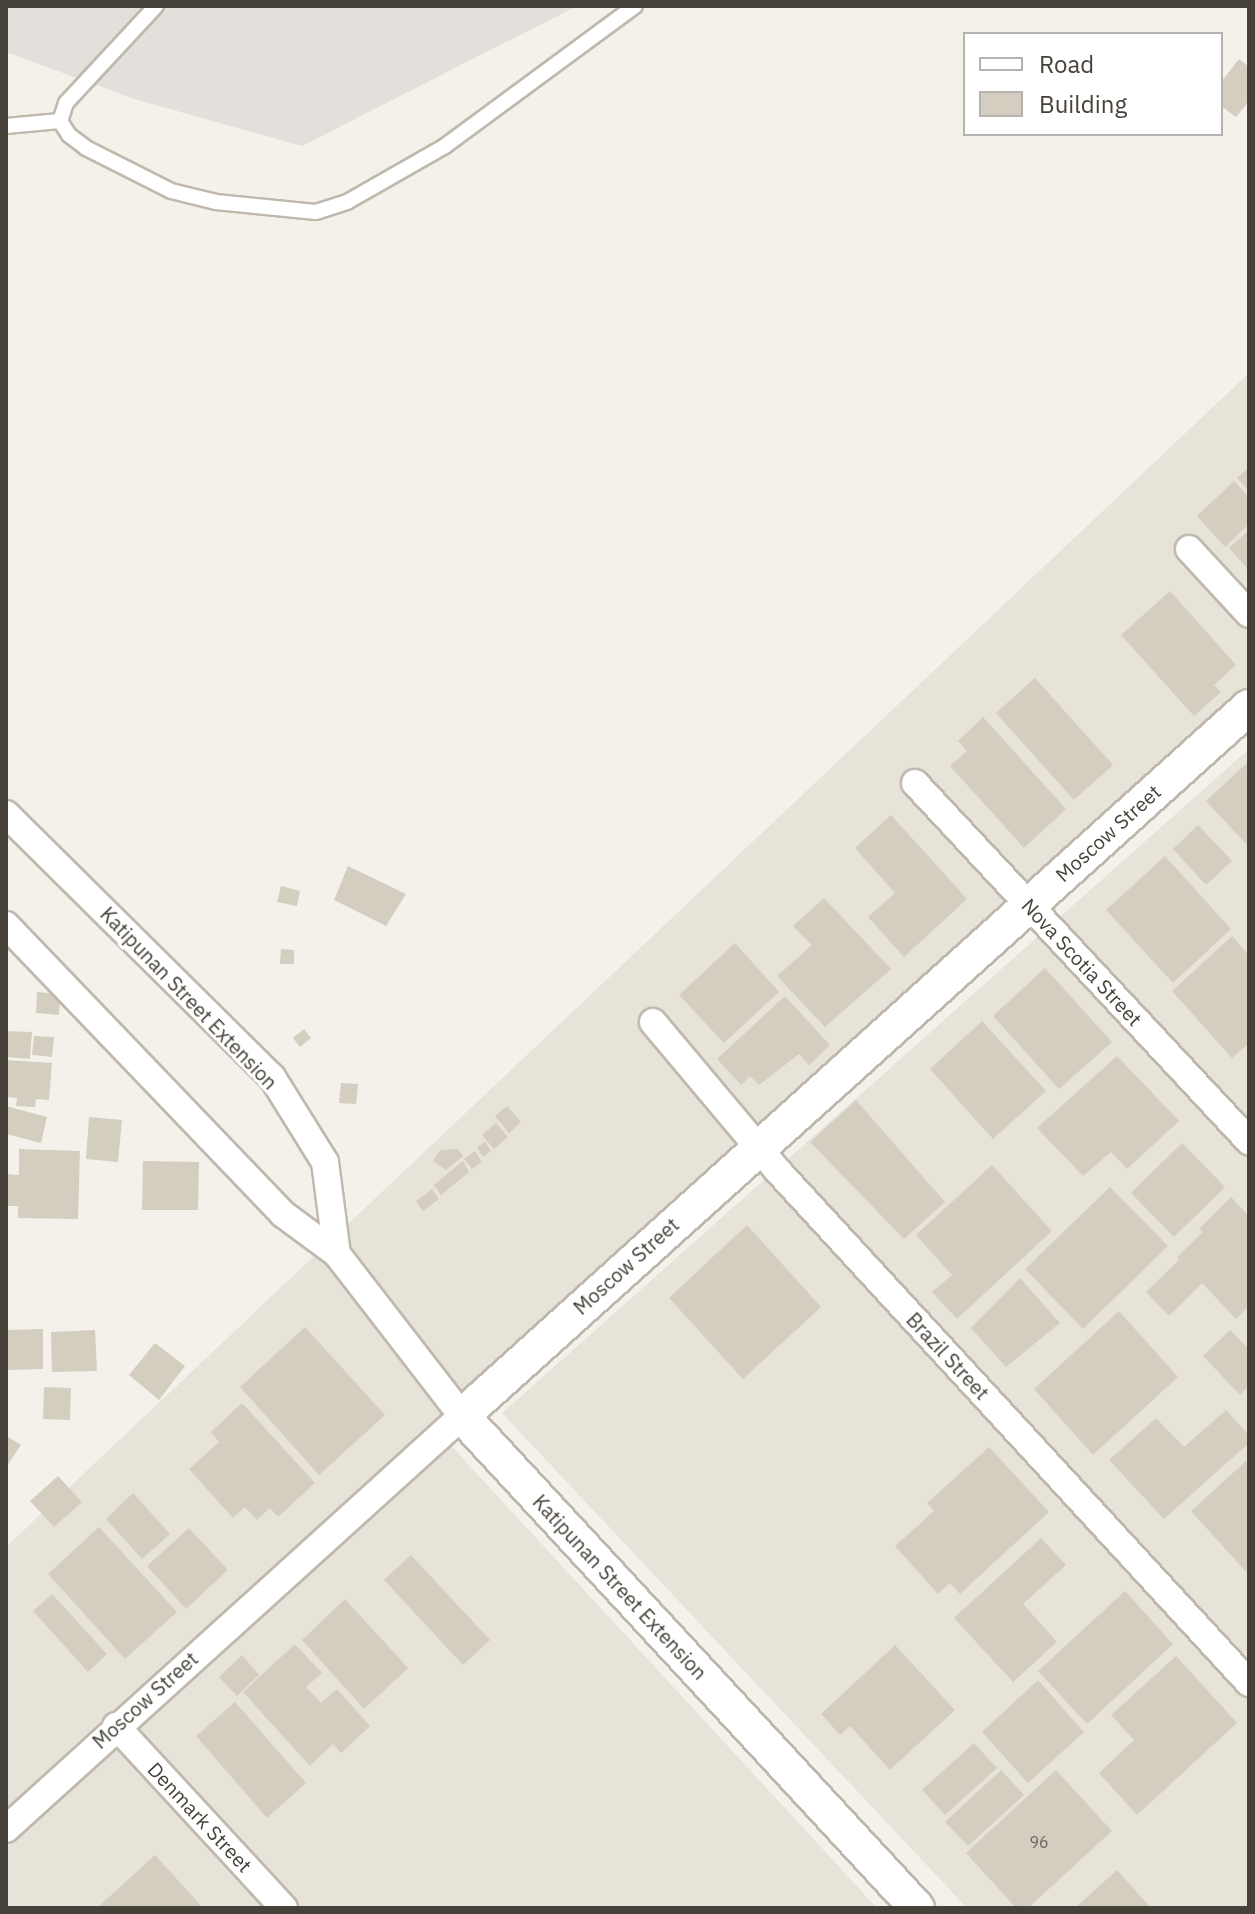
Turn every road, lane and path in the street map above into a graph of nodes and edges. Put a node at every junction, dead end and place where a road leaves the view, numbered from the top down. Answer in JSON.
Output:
{"nodes":[{"id":1,"x":156,"y":6,"type":"edge"},
{"id":2,"x":635,"y":6,"type":"edge"},
{"id":3,"x":60,"y":121,"type":"junction"},
{"id":4,"x":6,"y":126,"type":"edge"},
{"id":5,"x":1189,"y":549,"type":"dead end"},
{"id":6,"x":1249,"y":614,"type":"edge"},
{"id":7,"x":1249,"y":707,"type":"edge"},
{"id":8,"x":915,"y":783,"type":"dead end"},
{"id":9,"x":6,"y":814,"type":"edge"},
{"id":10,"x":1028,"y":904,"type":"junction"},
{"id":11,"x":6,"y":925,"type":"edge"},
{"id":12,"x":653,"y":1022,"type":"dead end"},
{"id":13,"x":1249,"y":1141,"type":"edge"},
{"id":14,"x":757,"y":1148,"type":"junction"},
{"id":15,"x":337,"y":1254,"type":"junction"},
{"id":16,"x":462,"y":1416,"type":"junction"},
{"id":17,"x":1249,"y":1683,"type":"edge"},
{"id":18,"x":116,"y":1726,"type":"junction"},
{"id":19,"x":6,"y":1829,"type":"edge"},
{"id":20,"x":284,"y":1908,"type":"edge"},
{"id":21,"x":917,"y":1908,"type":"edge"}],
"edges":[{"from":1,"to":3,"type":"lane"},
{"from":2,"to":3,"type":"lane"},
{"from":3,"to":4,"type":"lane"},
{"from":5,"to":6,"type":"street"},
{"from":7,"to":10,"type":"street","name":"Moscow Street"},
{"from":8,"to":10,"type":"street","name":"Nova Scotia Street"},
{"from":9,"to":15,"type":"street","name":"Katipunan Street Extension"},
{"from":10,"to":13,"type":"street","name":"Nova Scotia Street"},
{"from":10,"to":14,"type":"street","name":"Moscow Street"},
{"from":11,"to":15,"type":"street","name":"Katipunan Street Extension"},
{"from":12,"to":14,"type":"street","name":"Brazil Street"},
{"from":14,"to":16,"type":"street","name":"Moscow Street"},
{"from":14,"to":17,"type":"street","name":"Brazil Street"},
{"from":15,"to":16,"type":"street","name":"Katipunan Street Extension"},
{"from":16,"to":18,"type":"street","name":"Moscow Street"},
{"from":16,"to":21,"type":"street","name":"Katipunan Street Extension"},
{"from":18,"to":19,"type":"street","name":"Moscow Street"},
{"from":18,"to":20,"type":"street","name":"Denmark Street"}]}
